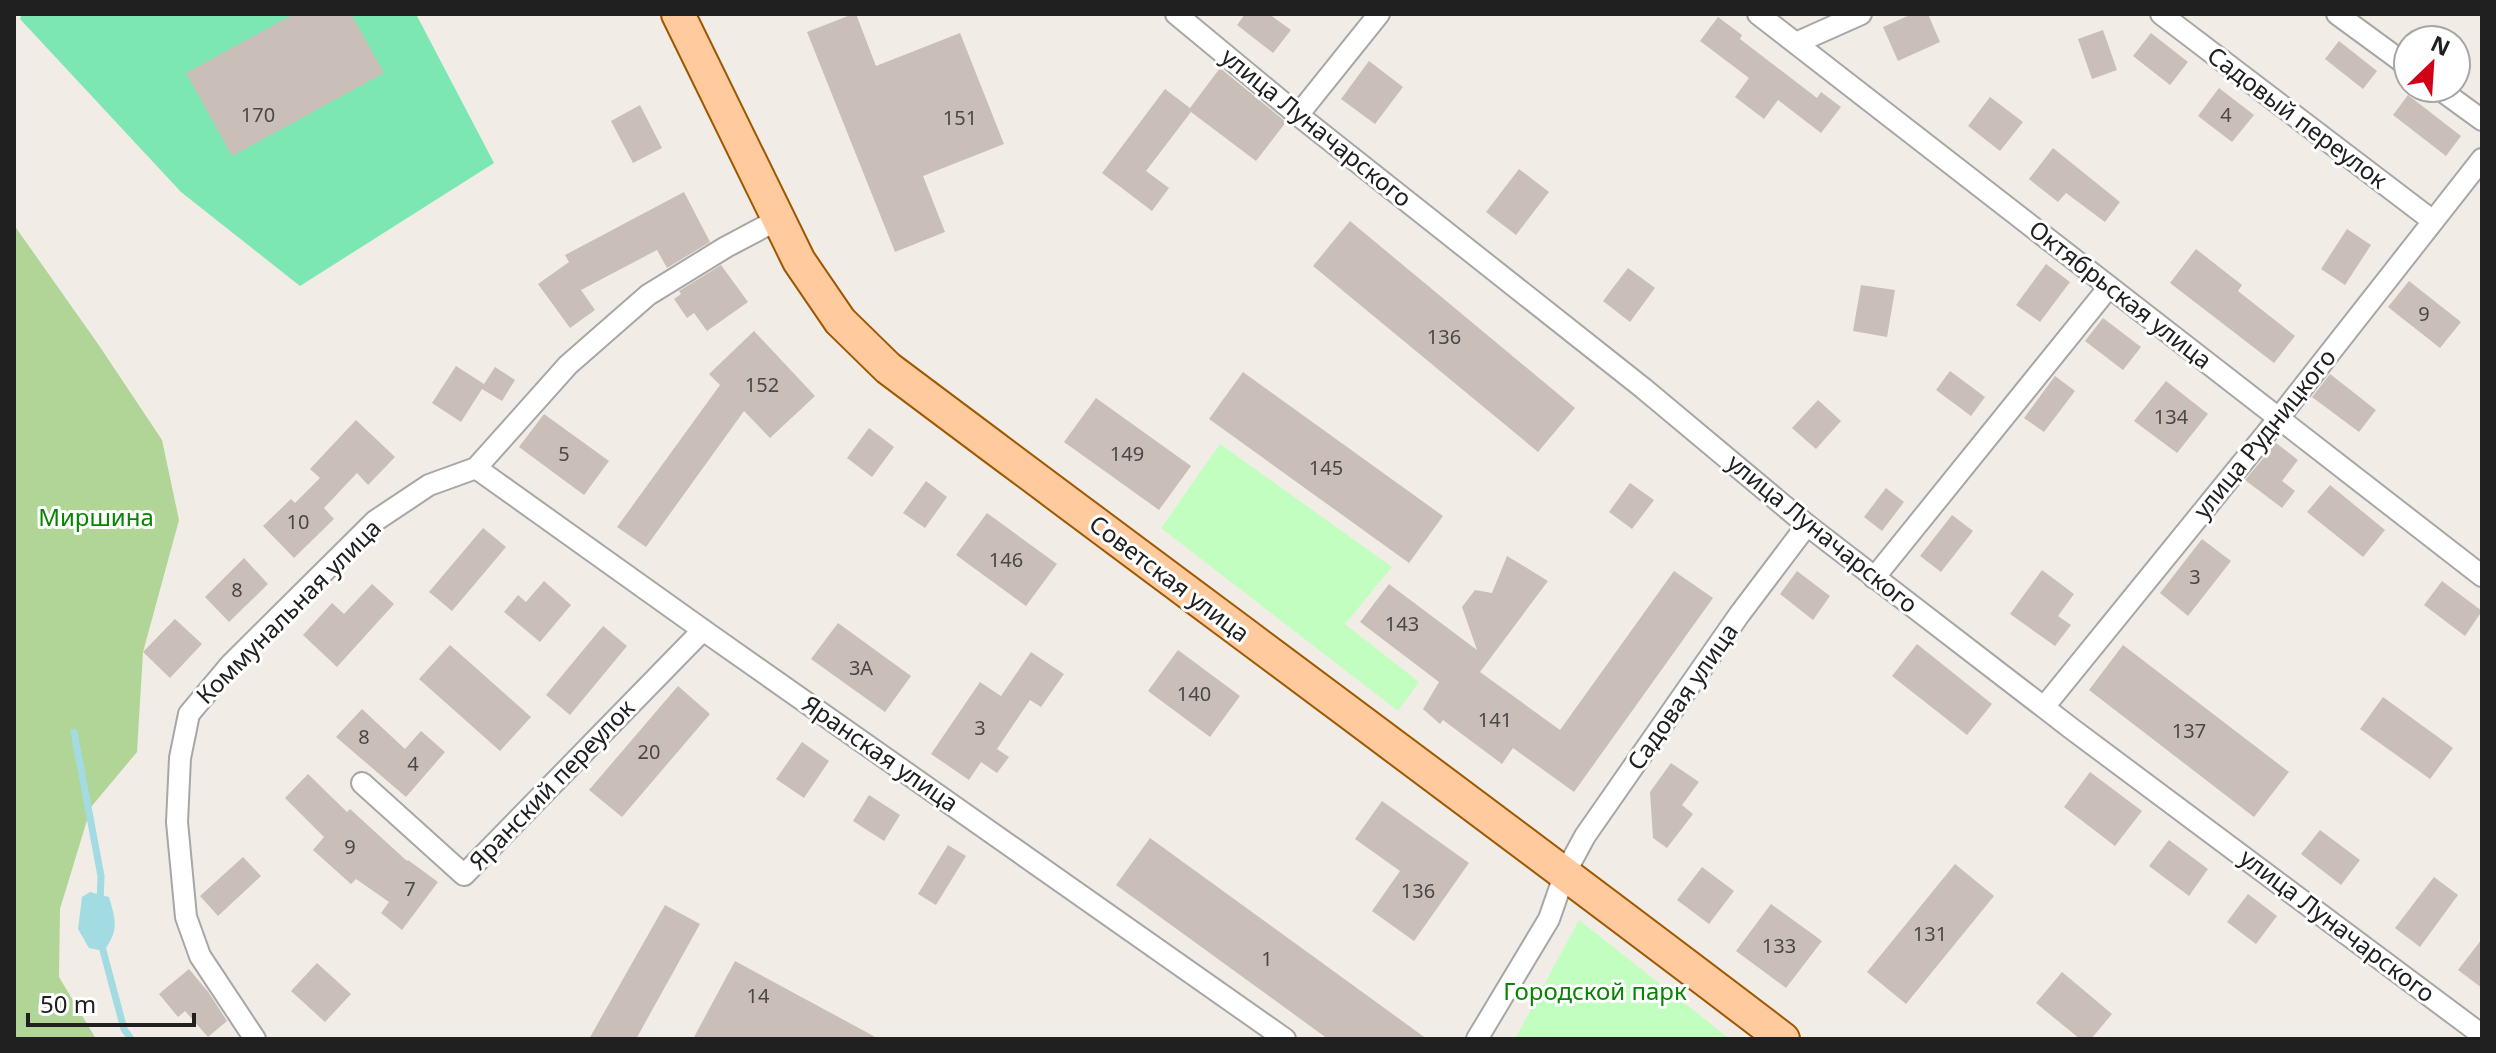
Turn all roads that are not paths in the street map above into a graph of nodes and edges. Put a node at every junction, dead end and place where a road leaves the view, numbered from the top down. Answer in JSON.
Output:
{"nodes":[{"id":1,"x":678,"y":14,"type":"edge"},
{"id":2,"x":1176,"y":14,"type":"edge"},
{"id":3,"x":1379,"y":14,"type":"edge"},
{"id":4,"x":1758,"y":14,"type":"edge"},
{"id":5,"x":1861,"y":14,"type":"edge"},
{"id":6,"x":2161,"y":14,"type":"edge"},
{"id":7,"x":2337,"y":14,"type":"edge"},
{"id":8,"x":1796,"y":43,"type":"junction"},
{"id":9,"x":2392,"y":54,"type":"edge"},
{"id":10,"x":2460,"y":104,"type":"edge"},
{"id":11,"x":1298,"y":115,"type":"junction"},
{"id":12,"x":2482,"y":120,"type":"edge"},
{"id":13,"x":2482,"y":159,"type":"edge"},
{"id":14,"x":777,"y":220,"type":"junction"},
{"id":15,"x":2433,"y":221,"type":"junction"},
{"id":16,"x":2109,"y":287,"type":"junction"},
{"id":17,"x":2278,"y":419,"type":"junction"},
{"id":18,"x":476,"y":468,"type":"junction"},
{"id":19,"x":1807,"y":525,"type":"junction"},
{"id":20,"x":2482,"y":576,"type":"edge"},
{"id":21,"x":1874,"y":578,"type":"junction"},
{"id":22,"x":703,"y":630,"type":"junction"},
{"id":23,"x":2044,"y":707,"type":"junction"},
{"id":24,"x":362,"y":783,"type":"dead end"},
{"id":25,"x":1565,"y":873,"type":"junction"},
{"id":26,"x":2482,"y":1035,"type":"edge"},
{"id":27,"x":255,"y":1039,"type":"edge"},
{"id":28,"x":1285,"y":1039,"type":"edge"},
{"id":29,"x":1477,"y":1039,"type":"edge"},
{"id":30,"x":1783,"y":1039,"type":"edge"}],
"edges":[{"from":1,"to":14,"type":"main road","name":"Советская улица"},
{"from":2,"to":11,"type":"street","name":"улица Луначарского"},
{"from":3,"to":11,"type":"street"},
{"from":4,"to":8,"type":"street","name":"Октябрьская улица"},
{"from":5,"to":8,"type":"street"},
{"from":6,"to":15,"type":"street","name":"Садовый переулок"},
{"from":7,"to":9,"type":"street"},
{"from":8,"to":16,"type":"street","name":"Октябрьская улица"},
{"from":10,"to":12,"type":"street"},
{"from":11,"to":19,"type":"street","name":"улица Луначарского"},
{"from":13,"to":15,"type":"street","name":"улица Рудницкого"},
{"from":14,"to":18,"type":"street","name":"Коммунальная улица"},
{"from":14,"to":25,"type":"main road","name":"Советская улица"},
{"from":15,"to":17,"type":"street","name":"улица Рудницкого"},
{"from":16,"to":17,"type":"street","name":"Октябрьская улица"},
{"from":16,"to":21,"type":"street"},
{"from":17,"to":20,"type":"street","name":"Октябрьская улица"},
{"from":17,"to":23,"type":"street","name":"улица Рудницкого"},
{"from":18,"to":22,"type":"street","name":"Яранская улица"},
{"from":18,"to":27,"type":"street","name":"Коммунальная улица"},
{"from":19,"to":21,"type":"street","name":"улица Луначарского"},
{"from":19,"to":25,"type":"street","name":"Садовая улица"},
{"from":21,"to":23,"type":"street","name":"улица Луначарского"},
{"from":22,"to":24,"type":"street","name":"Яранский переулок"},
{"from":22,"to":28,"type":"street","name":"Яранская улица"},
{"from":23,"to":26,"type":"street","name":"улица Луначарского"},
{"from":25,"to":29,"type":"street","name":"Садовая улица"},
{"from":25,"to":30,"type":"main road","name":"Советская улица"}]}
